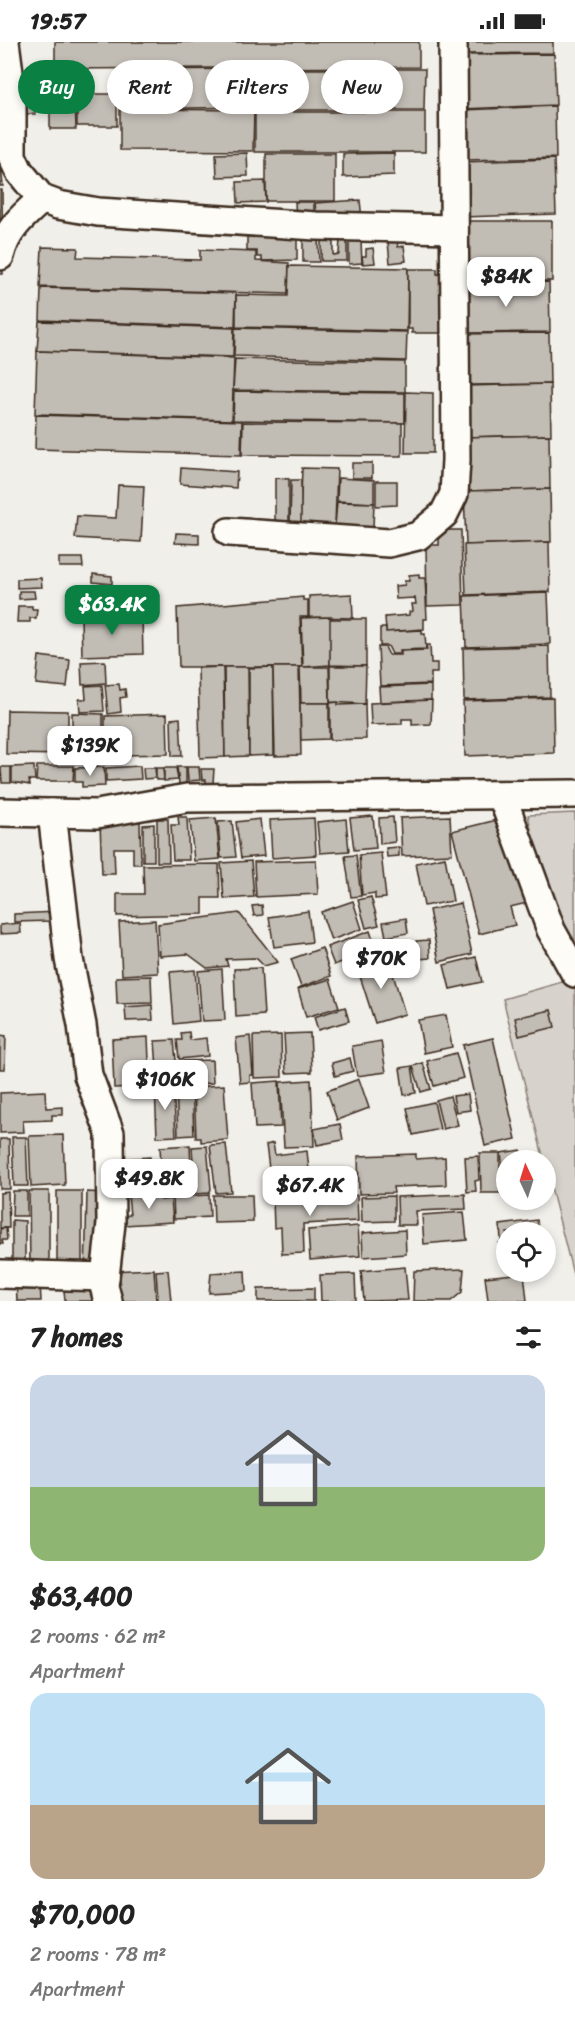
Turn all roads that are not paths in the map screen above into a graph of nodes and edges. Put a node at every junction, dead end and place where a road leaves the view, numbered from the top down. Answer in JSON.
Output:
{"nodes":[{"id":1,"x":5,"y":42,"type":"edge"},
{"id":2,"x":453,"y":42,"type":"edge"},
{"id":3,"x":42,"y":199,"type":"junction"},
{"id":4,"x":454,"y":230,"type":"junction"},
{"id":5,"x":0,"y":256,"type":"edge"},
{"id":6,"x":229,"y":532,"type":"dead end"},
{"id":7,"x":575,"y":794,"type":"edge"},
{"id":8,"x":502,"y":796,"type":"junction"},
{"id":9,"x":0,"y":812,"type":"edge"},
{"id":10,"x":52,"y":813,"type":"junction"},
{"id":11,"x":575,"y":973,"type":"edge"},
{"id":12,"x":0,"y":1274,"type":"edge"},
{"id":13,"x":107,"y":1289,"type":"edge"}],
"edges":[{"from":1,"to":3,"type":"street"},
{"from":2,"to":4,"type":"street"},
{"from":3,"to":4,"type":"street"},
{"from":3,"to":5,"type":"street"},
{"from":4,"to":6,"type":"street"},
{"from":7,"to":8,"type":"street"},
{"from":8,"to":10,"type":"street"},
{"from":8,"to":11,"type":"street"},
{"from":9,"to":10,"type":"street"},
{"from":10,"to":13,"type":"street"},
{"from":12,"to":13,"type":"street"}]}
